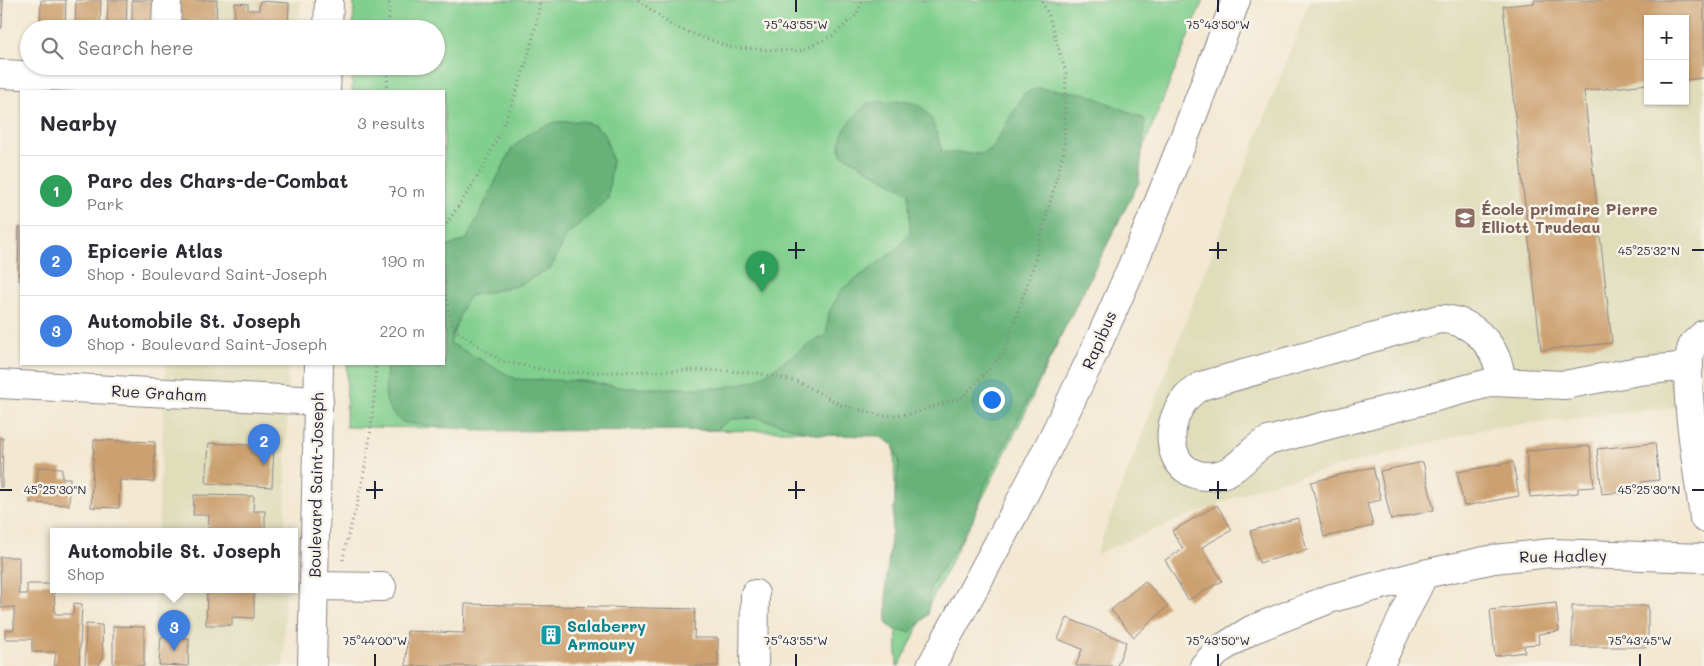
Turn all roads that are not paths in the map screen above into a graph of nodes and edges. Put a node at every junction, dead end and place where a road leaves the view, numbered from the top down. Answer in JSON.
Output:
{"nodes":[{"id":1,"x":167,"y":0,"type":"edge"},
{"id":2,"x":329,"y":0,"type":"edge"},
{"id":3,"x":1236,"y":0,"type":"edge"},
{"id":4,"x":166,"y":20,"type":"edge"},
{"id":5,"x":328,"y":20,"type":"edge"},
{"id":6,"x":0,"y":74,"type":"edge"},
{"id":7,"x":20,"y":74,"type":"edge"},
{"id":8,"x":184,"y":75,"type":"edge"},
{"id":9,"x":327,"y":82,"type":"edge"},
{"id":10,"x":1695,"y":349,"type":"edge"},
{"id":11,"x":320,"y":365,"type":"edge"},
{"id":12,"x":1501,"y":381,"type":"junction"},
{"id":13,"x":0,"y":384,"type":"edge"},
{"id":14,"x":318,"y":401,"type":"junction"},
{"id":15,"x":1704,"y":518,"type":"edge"},
{"id":16,"x":1704,"y":558,"type":"edge"},
{"id":17,"x":1424,"y":574,"type":"junction"},
{"id":18,"x":327,"y":586,"type":"junction"},
{"id":19,"x":382,"y":588,"type":"dead end"},
{"id":20,"x":755,"y":594,"type":"dead end"},
{"id":21,"x":312,"y":666,"type":"edge"},
{"id":22,"x":754,"y":666,"type":"edge"},
{"id":23,"x":931,"y":666,"type":"edge"},
{"id":24,"x":1204,"y":666,"type":"edge"},
{"id":25,"x":1379,"y":666,"type":"edge"}],
"edges":[{"from":1,"to":4,"type":"street"},
{"from":2,"to":5,"type":"street"},
{"from":3,"to":23,"type":"street","name":"Rapibus"},
{"from":6,"to":7,"type":"street"},
{"from":8,"to":9,"type":"street"},
{"from":10,"to":12,"type":"street"},
{"from":10,"to":15,"type":"street"},
{"from":11,"to":14,"type":"street","name":"Boulevard Saint-Joseph"},
{"from":12,"to":12,"type":"street"},
{"from":13,"to":14,"type":"street","name":"Rue Graham"},
{"from":14,"to":18,"type":"street","name":"Boulevard Saint-Joseph"},
{"from":16,"to":17,"type":"street","name":"Rue Hadley"},
{"from":17,"to":24,"type":"street","name":"Rue Hadley"},
{"from":17,"to":25,"type":"street"},
{"from":18,"to":19,"type":"street"},
{"from":18,"to":21,"type":"street","name":"Boulevard Saint-Joseph"},
{"from":20,"to":22,"type":"street"}]}
